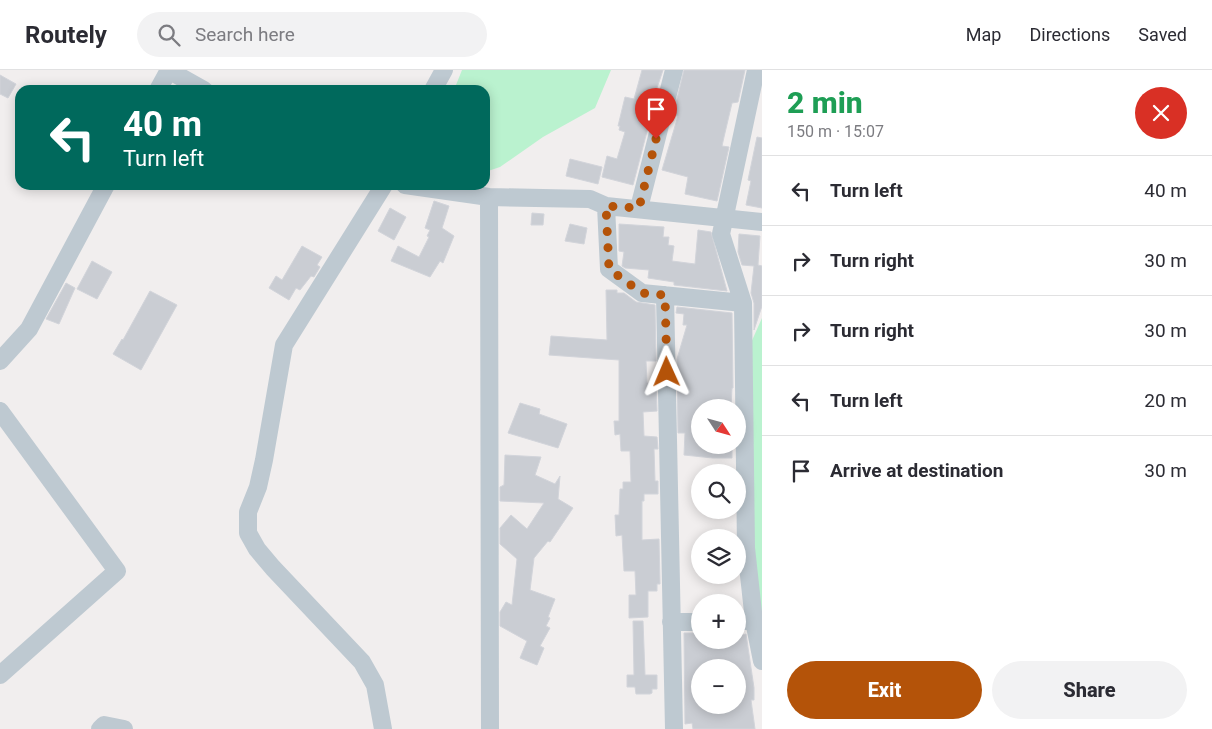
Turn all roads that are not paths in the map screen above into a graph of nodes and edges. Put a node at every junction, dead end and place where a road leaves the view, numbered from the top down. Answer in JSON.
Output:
{"nodes":[{"id":1,"x":169,"y":70,"type":"edge"},
{"id":2,"x":444,"y":70,"type":"edge"},
{"id":3,"x":674,"y":70,"type":"edge"},
{"id":4,"x":756,"y":70,"type":"edge"},
{"id":5,"x":161,"y":85,"type":"edge"},
{"id":6,"x":195,"y":85,"type":"edge"},
{"id":7,"x":436,"y":85,"type":"edge"},
{"id":8,"x":103,"y":190,"type":"edge"},
{"id":9,"x":381,"y":190,"type":"edge"},
{"id":10,"x":440,"y":190,"type":"edge"},
{"id":11,"x":489,"y":197,"type":"junction"},
{"id":12,"x":606,"y":206,"type":"junction"},
{"id":13,"x":639,"y":208,"type":"junction"},
{"id":14,"x":724,"y":218,"type":"junction"},
{"id":15,"x":762,"y":222,"type":"edge"},
{"id":16,"x":665,"y":295,"type":"junction"},
{"id":17,"x":743,"y":304,"type":"junction"},
{"id":18,"x":0,"y":361,"type":"edge"},
{"id":19,"x":0,"y":411,"type":"edge"},
{"id":20,"x":746,"y":594,"type":"edge"},
{"id":21,"x":746,"y":621,"type":"edge"},
{"id":22,"x":671,"y":622,"type":"junction"},
{"id":23,"x":691,"y":622,"type":"edge"},
{"id":24,"x":762,"y":661,"type":"edge"},
{"id":25,"x":0,"y":675,"type":"edge"},
{"id":26,"x":100,"y":729,"type":"edge"},
{"id":27,"x":124,"y":729,"type":"edge"},
{"id":28,"x":383,"y":729,"type":"edge"},
{"id":29,"x":490,"y":729,"type":"edge"},
{"id":30,"x":674,"y":729,"type":"edge"}],
"edges":[{"from":1,"to":5,"type":"street"},
{"from":1,"to":6,"type":"street"},
{"from":2,"to":7,"type":"street"},
{"from":3,"to":13,"type":"street"},
{"from":4,"to":14,"type":"street"},
{"from":8,"to":18,"type":"street"},
{"from":9,"to":28,"type":"street"},
{"from":10,"to":11,"type":"street"},
{"from":11,"to":12,"type":"street"},
{"from":11,"to":29,"type":"street"},
{"from":12,"to":13,"type":"street"},
{"from":12,"to":16,"type":"street"},
{"from":13,"to":14,"type":"street"},
{"from":14,"to":15,"type":"street"},
{"from":14,"to":17,"type":"street"},
{"from":16,"to":17,"type":"street"},
{"from":16,"to":22,"type":"street"},
{"from":17,"to":20,"type":"street"},
{"from":19,"to":25,"type":"street"},
{"from":21,"to":24,"type":"street"},
{"from":22,"to":23,"type":"street"},
{"from":22,"to":30,"type":"street"},
{"from":26,"to":27,"type":"street"}]}
